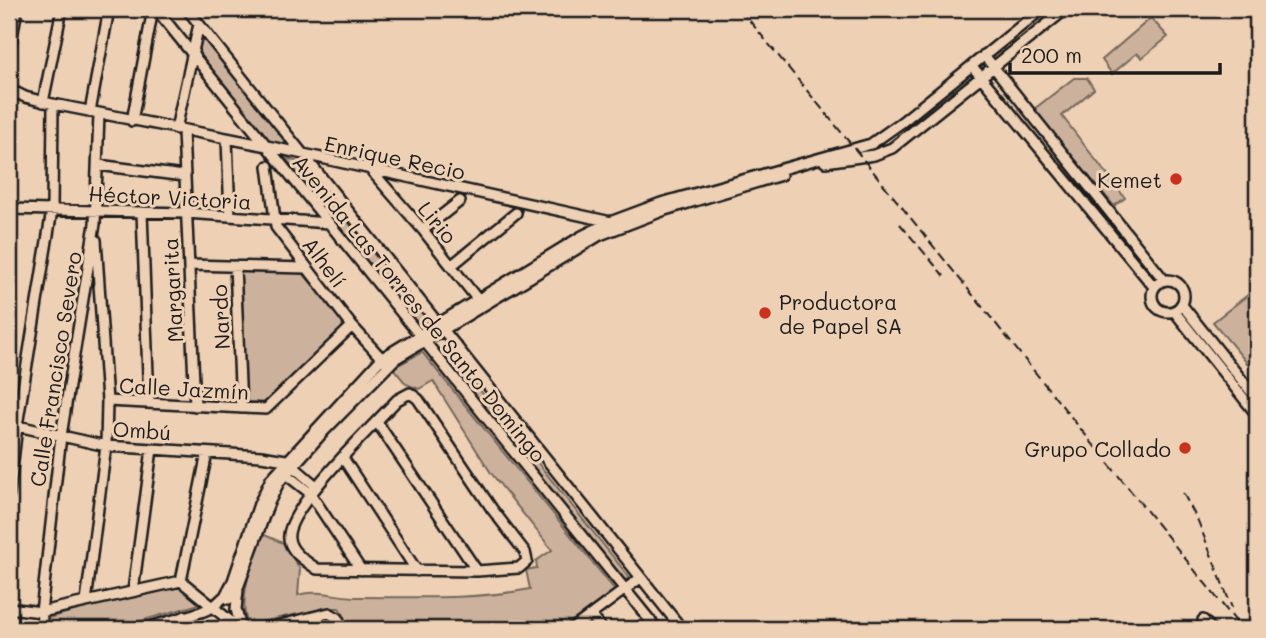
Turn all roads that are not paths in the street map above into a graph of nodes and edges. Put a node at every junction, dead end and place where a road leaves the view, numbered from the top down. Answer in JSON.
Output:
{"nodes":[{"id":1,"x":17,"y":9,"type":"edge"},
{"id":2,"x":62,"y":9,"type":"edge"},
{"id":3,"x":109,"y":9,"type":"edge"},
{"id":4,"x":154,"y":9,"type":"edge"},
{"id":5,"x":187,"y":9,"type":"edge"},
{"id":6,"x":1042,"y":9,"type":"edge"},
{"id":7,"x":1066,"y":9,"type":"edge"},
{"id":8,"x":199,"y":24,"type":"junction"},
{"id":9,"x":191,"y":53,"type":"junction"},
{"id":10,"x":9,"y":54,"type":"edge"},
{"id":11,"x":984,"y":55,"type":"junction"},
{"id":12,"x":972,"y":66,"type":"junction"},
{"id":13,"x":995,"y":68,"type":"junction"},
{"id":14,"x":982,"y":78,"type":"junction"},
{"id":15,"x":9,"y":89,"type":"edge"},
{"id":16,"x":9,"y":101,"type":"edge"},
{"id":17,"x":43,"y":102,"type":"junction"},
{"id":18,"x":53,"y":104,"type":"junction"},
{"id":19,"x":94,"y":113,"type":"junction"},
{"id":20,"x":132,"y":121,"type":"junction"},
{"id":21,"x":902,"y":122,"type":"junction"},
{"id":22,"x":179,"y":130,"type":"junction"},
{"id":23,"x":911,"y":134,"type":"junction"},
{"id":24,"x":227,"y":139,"type":"junction"},
{"id":25,"x":267,"y":146,"type":"junction"},
{"id":26,"x":301,"y":154,"type":"junction"},
{"id":27,"x":98,"y":165,"type":"junction"},
{"id":28,"x":268,"y":166,"type":"dead end"},
{"id":29,"x":369,"y":169,"type":"junction"},
{"id":30,"x":184,"y":176,"type":"junction"},
{"id":31,"x":460,"y":201,"type":"dead end"},
{"id":32,"x":9,"y":209,"type":"edge"},
{"id":33,"x":52,"y":210,"type":"junction"},
{"id":34,"x":96,"y":210,"type":"junction"},
{"id":35,"x":142,"y":212,"type":"junction"},
{"id":36,"x":186,"y":214,"type":"junction"},
{"id":37,"x":516,"y":214,"type":"dead end"},
{"id":38,"x":230,"y":216,"type":"junction"},
{"id":39,"x":274,"y":221,"type":"junction"},
{"id":40,"x":329,"y":223,"type":"junction"},
{"id":41,"x":95,"y":224,"type":"junction"},
{"id":42,"x":613,"y":225,"type":"junction"},
{"id":43,"x":1120,"y":225,"type":"junction"},
{"id":44,"x":423,"y":230,"type":"junction"},
{"id":45,"x":1110,"y":233,"type":"junction"},
{"id":46,"x":189,"y":265,"type":"junction"},
{"id":47,"x":235,"y":266,"type":"junction"},
{"id":48,"x":452,"y":266,"type":"junction"},
{"id":49,"x":306,"y":268,"type":"junction"},
{"id":50,"x":1164,"y":280,"type":"junction"},
{"id":51,"x":1154,"y":287,"type":"junction"},
{"id":52,"x":478,"y":300,"type":"junction"},
{"id":53,"x":1178,"y":308,"type":"junction"},
{"id":54,"x":352,"y":326,"type":"junction"},
{"id":55,"x":440,"y":328,"type":"junction"},
{"id":56,"x":422,"y":338,"type":"junction"},
{"id":57,"x":385,"y":362,"type":"junction"},
{"id":58,"x":473,"y":369,"type":"junction"},
{"id":59,"x":460,"y":386,"type":"junction"},
{"id":60,"x":1257,"y":399,"type":"edge"},
{"id":61,"x":107,"y":401,"type":"junction"},
{"id":62,"x":149,"y":404,"type":"junction"},
{"id":63,"x":195,"y":406,"type":"junction"},
{"id":64,"x":241,"y":408,"type":"junction"},
{"id":65,"x":1257,"y":415,"type":"edge"},
{"id":66,"x":377,"y":422,"type":"junction"},
{"id":67,"x":13,"y":425,"type":"edge"},
{"id":68,"x":61,"y":436,"type":"junction"},
{"id":69,"x":106,"y":446,"type":"junction"},
{"id":70,"x":152,"y":449,"type":"junction"},
{"id":71,"x":207,"y":453,"type":"junction"},
{"id":72,"x":343,"y":458,"type":"junction"},
{"id":73,"x":289,"y":463,"type":"junction"},
{"id":74,"x":280,"y":467,"type":"junction"},
{"id":75,"x":313,"y":490,"type":"junction"},
{"id":76,"x":9,"y":495,"type":"edge"},
{"id":77,"x":361,"y":570,"type":"junction"},
{"id":78,"x":416,"y":571,"type":"junction"},
{"id":79,"x":477,"y":571,"type":"junction"},
{"id":80,"x":639,"y":579,"type":"junction"},
{"id":81,"x":181,"y":581,"type":"junction"},
{"id":82,"x":239,"y":585,"type":"junction"},
{"id":83,"x":133,"y":591,"type":"junction"},
{"id":84,"x":624,"y":591,"type":"junction"},
{"id":85,"x":86,"y":602,"type":"junction"},
{"id":86,"x":218,"y":607,"type":"junction"},
{"id":87,"x":9,"y":608,"type":"edge"},
{"id":88,"x":41,"y":612,"type":"junction"},
{"id":89,"x":199,"y":613,"type":"junction"},
{"id":90,"x":185,"y":616,"type":"junction"},
{"id":91,"x":592,"y":616,"type":"junction"},
{"id":92,"x":1203,"y":620,"type":"dead end"},
{"id":93,"x":230,"y":623,"type":"edge"},
{"id":94,"x":43,"y":629,"type":"edge"},
{"id":95,"x":143,"y":629,"type":"edge"},
{"id":96,"x":186,"y":629,"type":"edge"},
{"id":97,"x":240,"y":629,"type":"edge"},
{"id":98,"x":264,"y":629,"type":"edge"},
{"id":99,"x":341,"y":629,"type":"edge"},
{"id":100,"x":572,"y":629,"type":"edge"},
{"id":101,"x":601,"y":629,"type":"edge"},
{"id":102,"x":657,"y":629,"type":"edge"},
{"id":103,"x":682,"y":629,"type":"edge"},
{"id":104,"x":1211,"y":629,"type":"edge"}],
"edges":[{"from":1,"to":10,"type":"street"},
{"from":2,"to":17,"type":"street"},
{"from":3,"to":19,"type":"street","name":"Calle Francisco Severo"},
{"from":4,"to":9,"type":"street","name":"Avenida Las Torres de Santo Domingo"},
{"from":4,"to":20,"type":"street"},
{"from":5,"to":8,"type":"street","name":"Avenida Las Torres de Santo Domingo"},
{"from":6,"to":11,"type":"street"},
{"from":7,"to":13,"type":"street"},
{"from":8,"to":9,"type":"street","name":"Margarita"},
{"from":8,"to":26,"type":"street","name":"Avenida Las Torres de Santo Domingo"},
{"from":9,"to":22,"type":"street","name":"Margarita"},
{"from":9,"to":25,"type":"street","name":"Avenida Las Torres de Santo Domingo"},
{"from":11,"to":12,"type":"street"},
{"from":11,"to":13,"type":"street"},
{"from":12,"to":14,"type":"street"},
{"from":12,"to":21,"type":"street"},
{"from":13,"to":14,"type":"street"},
{"from":13,"to":43,"type":"street"},
{"from":14,"to":23,"type":"street"},
{"from":14,"to":45,"type":"street"},
{"from":15,"to":16,"type":"street"},
{"from":15,"to":17,"type":"street","name":"Enrique Recio"},
{"from":17,"to":18,"type":"street","name":"Enrique Recio"},
{"from":18,"to":19,"type":"street","name":"Enrique Recio"},
{"from":18,"to":33,"type":"street"},
{"from":19,"to":20,"type":"street","name":"Enrique Recio"},
{"from":19,"to":27,"type":"street","name":"Calle Francisco Severo"},
{"from":20,"to":22,"type":"street","name":"Enrique Recio"},
{"from":21,"to":23,"type":"street"},
{"from":21,"to":42,"type":"street"},
{"from":22,"to":24,"type":"street","name":"Enrique Recio"},
{"from":22,"to":30,"type":"street","name":"Margarita"},
{"from":23,"to":42,"type":"street"},
{"from":24,"to":25,"type":"street","name":"Enrique Recio"},
{"from":24,"to":38,"type":"street"},
{"from":25,"to":26,"type":"street","name":"Enrique Recio"},
{"from":25,"to":40,"type":"street","name":"Avenida Las Torres de Santo Domingo"},
{"from":26,"to":29,"type":"street","name":"Enrique Recio"},
{"from":26,"to":55,"type":"street","name":"Avenida Las Torres de Santo Domingo"},
{"from":27,"to":30,"type":"street"},
{"from":27,"to":34,"type":"street","name":"Calle Francisco Severo"},
{"from":28,"to":39,"type":"street","name":"Alhelí"},
{"from":29,"to":42,"type":"street","name":"Enrique Recio"},
{"from":29,"to":44,"type":"street","name":"Lirio"},
{"from":30,"to":36,"type":"street","name":"Margarita"},
{"from":31,"to":44,"type":"street"},
{"from":32,"to":33,"type":"street","name":"Héctor Victoria"},
{"from":33,"to":34,"type":"street","name":"Héctor Victoria"},
{"from":33,"to":67,"type":"street"},
{"from":34,"to":35,"type":"street","name":"Héctor Victoria"},
{"from":34,"to":41,"type":"street","name":"Calle Francisco Severo"},
{"from":35,"to":36,"type":"street","name":"Héctor Victoria"},
{"from":35,"to":62,"type":"street"},
{"from":36,"to":38,"type":"street","name":"Héctor Victoria"},
{"from":36,"to":46,"type":"street","name":"Margarita"},
{"from":37,"to":48,"type":"street"},
{"from":38,"to":39,"type":"street","name":"Héctor Victoria"},
{"from":39,"to":40,"type":"street","name":"Héctor Victoria"},
{"from":39,"to":49,"type":"street","name":"Alhelí"},
{"from":40,"to":56,"type":"street","name":"Avenida Las Torres de Santo Domingo"},
{"from":41,"to":61,"type":"street"},
{"from":41,"to":68,"type":"street","name":"Calle Francisco Severo"},
{"from":42,"to":52,"type":"street"},
{"from":42,"to":55,"type":"street"},
{"from":43,"to":45,"type":"street"},
{"from":43,"to":50,"type":"street"},
{"from":44,"to":48,"type":"street","name":"Lirio"},
{"from":45,"to":51,"type":"street"},
{"from":46,"to":47,"type":"street"},
{"from":46,"to":63,"type":"street","name":"Margarita"},
{"from":47,"to":49,"type":"street"},
{"from":47,"to":64,"type":"street","name":"Nardo"},
{"from":48,"to":52,"type":"street","name":"Lirio"},
{"from":49,"to":54,"type":"street","name":"Alhelí"},
{"from":50,"to":51,"type":"street"},
{"from":50,"to":53,"type":"street"},
{"from":51,"to":53,"type":"street"},
{"from":52,"to":55,"type":"street"},
{"from":53,"to":60,"type":"street"},
{"from":53,"to":65,"type":"street"},
{"from":54,"to":57,"type":"street","name":"Alhelí"},
{"from":54,"to":64,"type":"street","name":"Calle Jazmín"},
{"from":55,"to":56,"type":"street"},
{"from":55,"to":58,"type":"street","name":"Avenida Las Torres de Santo Domingo"},
{"from":56,"to":57,"type":"street"},
{"from":56,"to":59,"type":"street","name":"Avenida Las Torres de Santo Domingo"},
{"from":57,"to":73,"type":"street"},
{"from":58,"to":59,"type":"street"},
{"from":58,"to":80,"type":"street","name":"Avenida Las Torres de Santo Domingo"},
{"from":59,"to":84,"type":"street","name":"Avenida Las Torres de Santo Domingo"},
{"from":61,"to":62,"type":"street","name":"Calle Jazmín"},
{"from":61,"to":69,"type":"street"},
{"from":62,"to":63,"type":"street","name":"Calle Jazmín"},
{"from":63,"to":64,"type":"street","name":"Calle Jazmín"},
{"from":66,"to":72,"type":"street"},
{"from":66,"to":79,"type":"street"},
{"from":66,"to":79,"type":"street"},
{"from":67,"to":68,"type":"street","name":"Ombú"},
{"from":67,"to":76,"type":"street"},
{"from":68,"to":69,"type":"street","name":"Ombú"},
{"from":68,"to":88,"type":"street","name":"Calle Francisco Severo"},
{"from":69,"to":70,"type":"street","name":"Ombú"},
{"from":69,"to":85,"type":"street"},
{"from":70,"to":71,"type":"street","name":"Ombú"},
{"from":70,"to":83,"type":"street"},
{"from":71,"to":74,"type":"street","name":"Ombú"},
{"from":71,"to":81,"type":"street"},
{"from":72,"to":75,"type":"street"},
{"from":72,"to":78,"type":"street"},
{"from":73,"to":74,"type":"street","name":"Ombú"},
{"from":73,"to":74,"type":"street"},
{"from":73,"to":75,"type":"street"},
{"from":74,"to":75,"type":"street"},
{"from":74,"to":82,"type":"street"},
{"from":74,"to":86,"type":"street"},
{"from":75,"to":77,"type":"street"},
{"from":75,"to":77,"type":"street"},
{"from":77,"to":78,"type":"street"},
{"from":78,"to":79,"type":"street"},
{"from":80,"to":84,"type":"street"},
{"from":80,"to":103,"type":"street","name":"Avenida Las Torres de Santo Domingo"},
{"from":81,"to":83,"type":"street"},
{"from":81,"to":86,"type":"street"},
{"from":82,"to":86,"type":"street"},
{"from":82,"to":97,"type":"street"},
{"from":83,"to":85,"type":"street"},
{"from":84,"to":91,"type":"street"},
{"from":84,"to":102,"type":"street","name":"Avenida Las Torres de Santo Domingo"},
{"from":85,"to":88,"type":"street"},
{"from":86,"to":89,"type":"street"},
{"from":86,"to":93,"type":"street"},
{"from":87,"to":88,"type":"street"},
{"from":88,"to":94,"type":"street","name":"Calle Francisco Severo"},
{"from":89,"to":90,"type":"street"},
{"from":89,"to":93,"type":"street"},
{"from":90,"to":95,"type":"street"},
{"from":90,"to":96,"type":"street"},
{"from":91,"to":100,"type":"street"},
{"from":91,"to":101,"type":"street"},
{"from":92,"to":104,"type":"street"},
{"from":93,"to":97,"type":"street"},
{"from":98,"to":99,"type":"street"}]}
